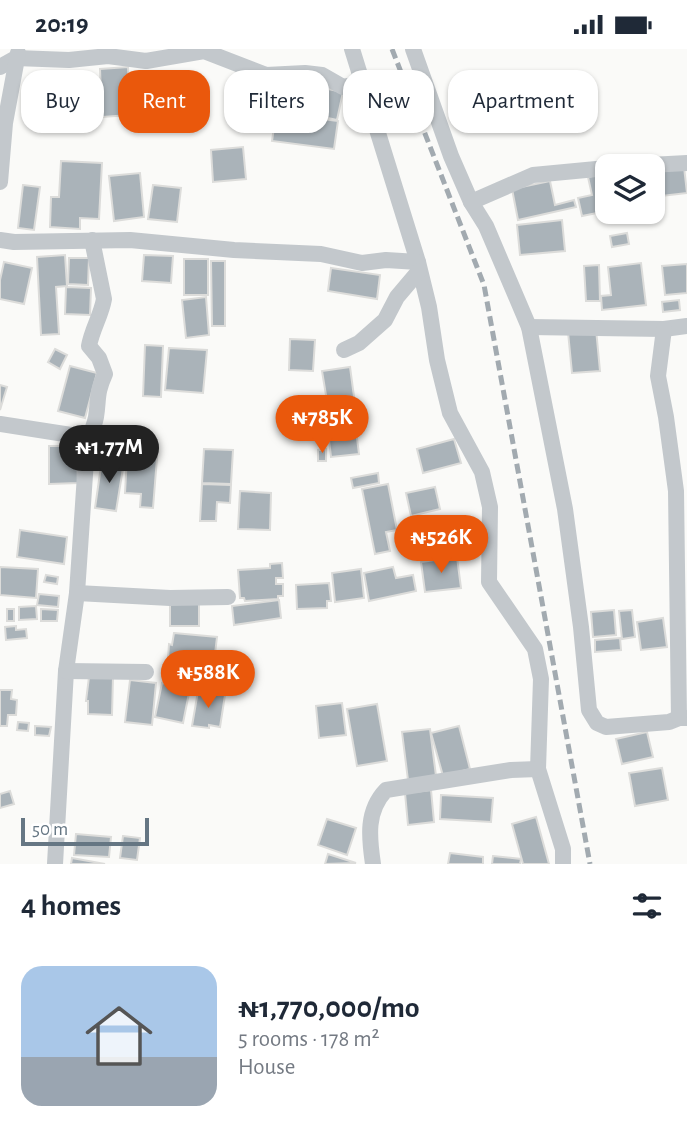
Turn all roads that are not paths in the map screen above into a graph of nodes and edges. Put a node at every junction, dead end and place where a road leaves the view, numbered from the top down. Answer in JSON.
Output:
{"nodes":[{"id":1,"x":352,"y":49,"type":"edge"},
{"id":2,"x":413,"y":49,"type":"edge"},
{"id":3,"x":18,"y":53,"type":"edge"},
{"id":4,"x":0,"y":67,"type":"edge"},
{"id":5,"x":359,"y":70,"type":"edge"},
{"id":6,"x":343,"y":87,"type":"edge"},
{"id":7,"x":2,"y":122,"type":"edge"},
{"id":8,"x":378,"y":133,"type":"edge"},
{"id":9,"x":687,"y":163,"type":"edge"},
{"id":10,"x":665,"y":164,"type":"edge"},
{"id":11,"x":595,"y":169,"type":"edge"},
{"id":12,"x":0,"y":182,"type":"edge"},
{"id":13,"x":471,"y":202,"type":"junction"},
{"id":14,"x":0,"y":240,"type":"edge"},
{"id":15,"x":92,"y":240,"type":"junction"},
{"id":16,"x":419,"y":267,"type":"junction"},
{"id":17,"x":687,"y":326,"type":"edge"},
{"id":18,"x":529,"y":327,"type":"junction"},
{"id":19,"x":664,"y":329,"type":"junction"},
{"id":20,"x":344,"y":351,"type":"dead end"},
{"id":21,"x":0,"y":424,"type":"edge"},
{"id":22,"x":84,"y":449,"type":"junction"},
{"id":23,"x":76,"y":593,"type":"junction"},
{"id":24,"x":228,"y":597,"type":"dead end"},
{"id":25,"x":66,"y":671,"type":"junction"},
{"id":26,"x":146,"y":672,"type":"dead end"},
{"id":27,"x":683,"y":718,"type":"edge"},
{"id":28,"x":538,"y":769,"type":"junction"},
{"id":29,"x":55,"y":864,"type":"edge"},
{"id":30,"x":373,"y":864,"type":"edge"},
{"id":31,"x":564,"y":864,"type":"edge"}],
"edges":[{"from":1,"to":5,"type":"street"},
{"from":2,"to":13,"type":"street"},
{"from":3,"to":4,"type":"street"},
{"from":3,"to":6,"type":"street"},
{"from":3,"to":7,"type":"street"},
{"from":7,"to":12,"type":"street"},
{"from":8,"to":16,"type":"street"},
{"from":9,"to":10,"type":"street"},
{"from":11,"to":13,"type":"street"},
{"from":13,"to":18,"type":"street"},
{"from":14,"to":15,"type":"street"},
{"from":15,"to":16,"type":"street"},
{"from":15,"to":22,"type":"street"},
{"from":16,"to":20,"type":"street"},
{"from":16,"to":28,"type":"street"},
{"from":17,"to":19,"type":"street"},
{"from":18,"to":19,"type":"street"},
{"from":18,"to":27,"type":"street"},
{"from":19,"to":27,"type":"street"},
{"from":21,"to":22,"type":"street"},
{"from":22,"to":23,"type":"street"},
{"from":23,"to":24,"type":"street"},
{"from":23,"to":25,"type":"street"},
{"from":25,"to":26,"type":"street"},
{"from":25,"to":29,"type":"street"},
{"from":28,"to":30,"type":"street"},
{"from":28,"to":31,"type":"street"}]}
